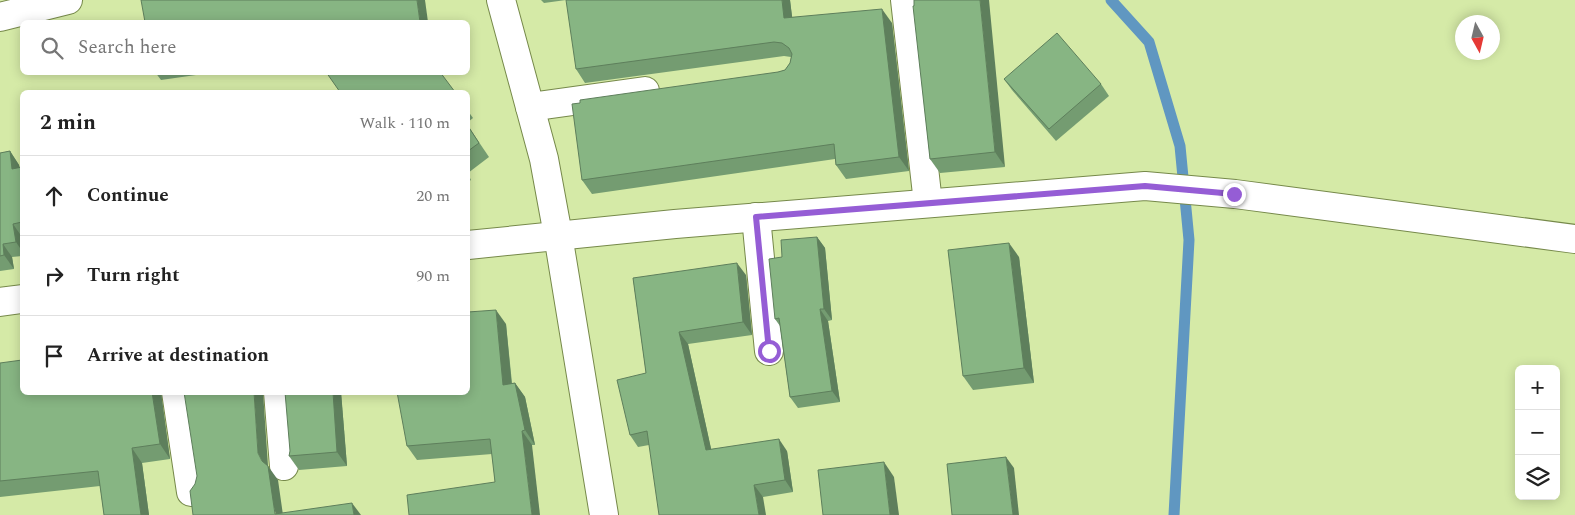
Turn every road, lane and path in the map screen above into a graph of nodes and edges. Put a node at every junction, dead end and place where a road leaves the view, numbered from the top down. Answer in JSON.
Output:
{"nodes":[{"id":1,"x":68,"y":0,"type":"edge"},
{"id":2,"x":501,"y":0,"type":"edge"},
{"id":3,"x":905,"y":0,"type":"edge"},
{"id":4,"x":0,"y":17,"type":"edge"},
{"id":5,"x":668,"y":88,"type":"edge"},
{"id":6,"x":530,"y":107,"type":"junction"},
{"id":7,"x":928,"y":203,"type":"junction"},
{"id":8,"x":756,"y":217,"type":"junction"},
{"id":9,"x":558,"y":235,"type":"junction"},
{"id":10,"x":1575,"y":239,"type":"edge"},
{"id":11,"x":470,"y":245,"type":"edge"},
{"id":12,"x":20,"y":299,"type":"edge"},
{"id":13,"x":0,"y":302,"type":"edge"},
{"id":14,"x":769,"y":351,"type":"dead end"},
{"id":15,"x":176,"y":395,"type":"edge"},
{"id":16,"x":278,"y":395,"type":"edge"},
{"id":17,"x":284,"y":466,"type":"dead end"},
{"id":18,"x":191,"y":492,"type":"edge"},
{"id":19,"x":604,"y":515,"type":"edge"}],
"edges":[{"from":1,"to":4,"type":"street"},
{"from":2,"to":6,"type":"street"},
{"from":3,"to":7,"type":"street"},
{"from":5,"to":6,"type":"street"},
{"from":6,"to":9,"type":"street"},
{"from":7,"to":8,"type":"street"},
{"from":7,"to":10,"type":"street"},
{"from":8,"to":9,"type":"street"},
{"from":8,"to":14,"type":"street"},
{"from":9,"to":11,"type":"street"},
{"from":9,"to":19,"type":"street"},
{"from":12,"to":13,"type":"street"},
{"from":15,"to":18,"type":"street"},
{"from":16,"to":17,"type":"street"}]}
